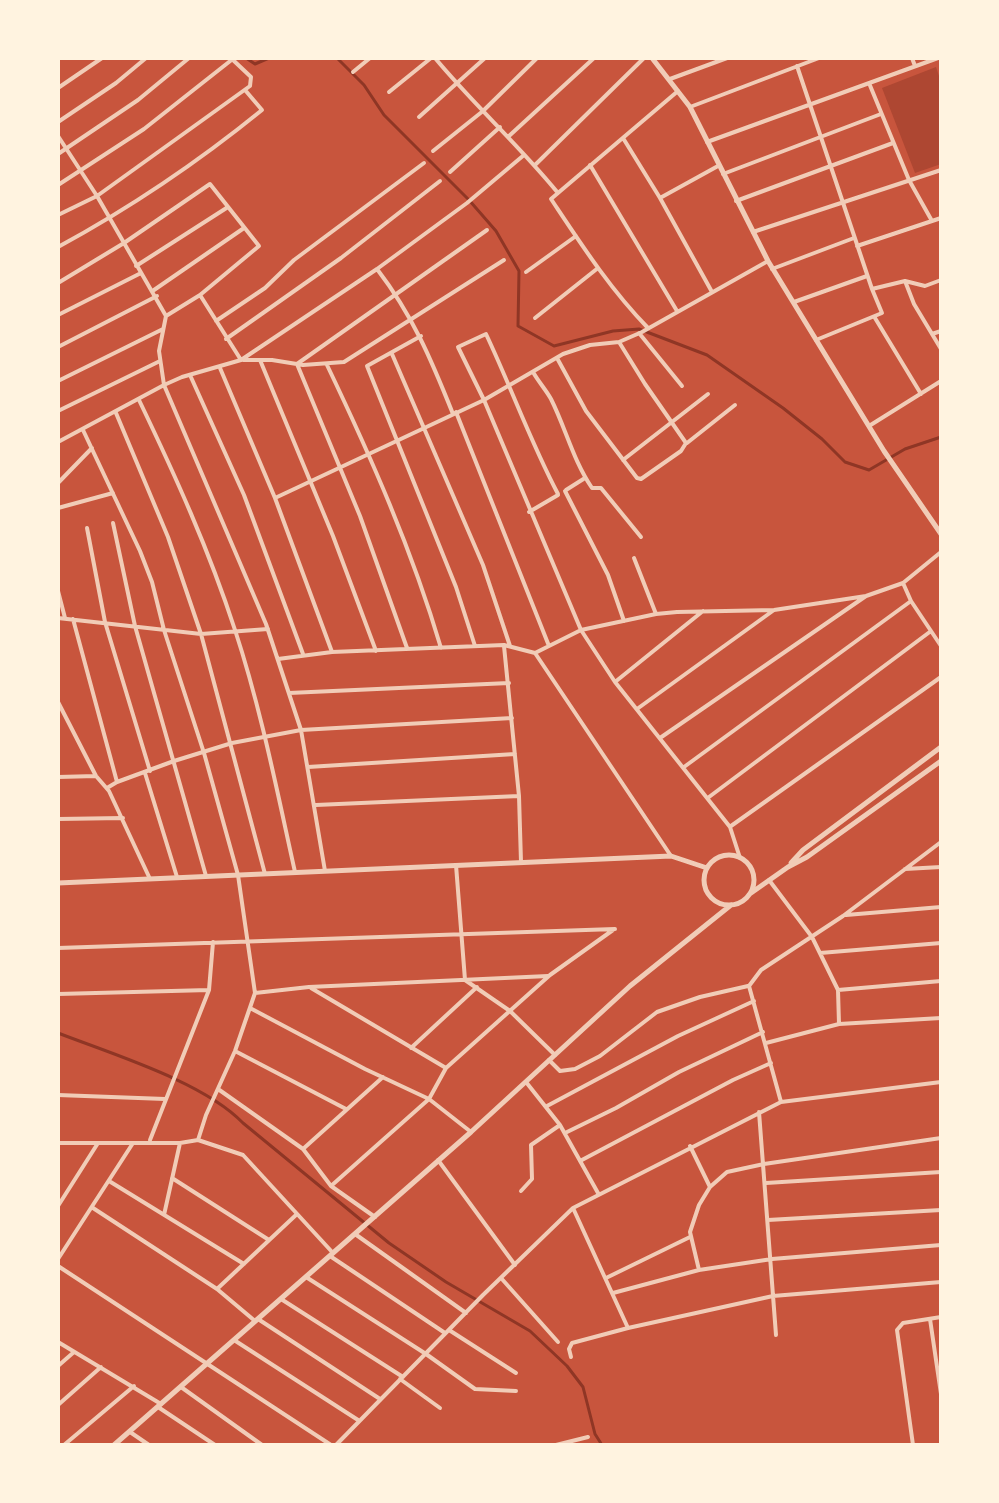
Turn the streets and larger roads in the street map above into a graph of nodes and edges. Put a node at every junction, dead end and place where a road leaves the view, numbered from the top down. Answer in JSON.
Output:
{"nodes":[{"id":1,"x":102,"y":58,"type":"edge"},
{"id":2,"x":146,"y":58,"type":"edge"},
{"id":3,"x":189,"y":58,"type":"edge"},
{"id":4,"x":370,"y":58,"type":"edge"},
{"id":5,"x":433,"y":58,"type":"edge"},
{"id":6,"x":485,"y":58,"type":"edge"},
{"id":7,"x":537,"y":58,"type":"edge"},
{"id":8,"x":594,"y":58,"type":"edge"},
{"id":9,"x":644,"y":58,"type":"edge"},
{"id":10,"x":652,"y":58,"type":"edge"},
{"id":11,"x":727,"y":58,"type":"edge"},
{"id":12,"x":819,"y":58,"type":"edge"},
{"id":13,"x":912,"y":58,"type":"edge"},
{"id":14,"x":234,"y":59,"type":"edge"},
{"id":15,"x":940,"y":59,"type":"edge"},
{"id":16,"x":797,"y":66,"type":"junction"},
{"id":17,"x":915,"y":66,"type":"junction"},
{"id":18,"x":353,"y":72,"type":"dead end"},
{"id":19,"x":669,"y":80,"type":"junction"},
{"id":20,"x":869,"y":83,"type":"junction"},
{"id":21,"x":457,"y":84,"type":"junction"},
{"id":22,"x":58,"y":88,"type":"edge"},
{"id":23,"x":245,"y":90,"type":"junction"},
{"id":24,"x":678,"y":91,"type":"junction"},
{"id":25,"x":389,"y":92,"type":"dead end"},
{"id":26,"x":809,"y":104,"type":"junction"},
{"id":27,"x":690,"y":107,"type":"junction"},
{"id":28,"x":483,"y":111,"type":"junction"},
{"id":29,"x":881,"y":114,"type":"junction"},
{"id":30,"x":419,"y":117,"type":"dead end"},
{"id":31,"x":58,"y":122,"type":"edge"},
{"id":32,"x":500,"y":127,"type":"junction"},
{"id":33,"x":58,"y":136,"type":"edge"},
{"id":34,"x":509,"y":136,"type":"junction"},
{"id":35,"x":820,"y":136,"type":"junction"},
{"id":36,"x":623,"y":138,"type":"junction"},
{"id":37,"x":707,"y":142,"type":"junction"},
{"id":38,"x":893,"y":143,"type":"junction"},
{"id":39,"x":66,"y":148,"type":"junction"},
{"id":40,"x":433,"y":151,"type":"dead end"},
{"id":41,"x":58,"y":154,"type":"edge"},
{"id":42,"x":524,"y":155,"type":"junction"},
{"id":43,"x":424,"y":163,"type":"dead end"},
{"id":44,"x":535,"y":165,"type":"junction"},
{"id":45,"x":590,"y":165,"type":"junction"},
{"id":46,"x":718,"y":166,"type":"junction"},
{"id":47,"x":831,"y":167,"type":"junction"},
{"id":48,"x":81,"y":170,"type":"junction"},
{"id":49,"x":941,"y":170,"type":"edge"},
{"id":50,"x":450,"y":172,"type":"dead end"},
{"id":51,"x":722,"y":174,"type":"junction"},
{"id":52,"x":909,"y":180,"type":"junction"},
{"id":53,"x":440,"y":181,"type":"dead end"},
{"id":54,"x":58,"y":185,"type":"edge"},
{"id":55,"x":558,"y":193,"type":"junction"},
{"id":56,"x":97,"y":196,"type":"junction"},
{"id":57,"x":660,"y":198,"type":"junction"},
{"id":58,"x":736,"y":201,"type":"junction"},
{"id":59,"x":842,"y":201,"type":"junction"},
{"id":60,"x":228,"y":207,"type":"junction"},
{"id":61,"x":58,"y":215,"type":"edge"},
{"id":62,"x":941,"y":218,"type":"edge"},
{"id":63,"x":111,"y":219,"type":"junction"},
{"id":64,"x":932,"y":221,"type":"junction"},
{"id":65,"x":244,"y":228,"type":"junction"},
{"id":66,"x":487,"y":230,"type":"dead end"},
{"id":67,"x":753,"y":232,"type":"junction"},
{"id":68,"x":576,"y":236,"type":"junction"},
{"id":69,"x":854,"y":238,"type":"junction"},
{"id":70,"x":124,"y":243,"type":"junction"},
{"id":71,"x":857,"y":246,"type":"junction"},
{"id":72,"x":58,"y":247,"type":"edge"},
{"id":73,"x":504,"y":260,"type":"dead end"},
{"id":74,"x":768,"y":261,"type":"junction"},
{"id":75,"x":136,"y":266,"type":"junction"},
{"id":76,"x":598,"y":268,"type":"junction"},
{"id":77,"x":377,"y":269,"type":"junction"},
{"id":78,"x":772,"y":269,"type":"junction"},
{"id":79,"x":526,"y":272,"type":"dead end"},
{"id":80,"x":141,"y":273,"type":"junction"},
{"id":81,"x":867,"y":276,"type":"junction"},
{"id":82,"x":941,"y":280,"type":"edge"},
{"id":83,"x":905,"y":281,"type":"junction"},
{"id":84,"x":58,"y":283,"type":"edge"},
{"id":85,"x":872,"y":289,"type":"junction"},
{"id":86,"x":153,"y":290,"type":"junction"},
{"id":87,"x":712,"y":292,"type":"junction"},
{"id":88,"x":396,"y":294,"type":"junction"},
{"id":89,"x":200,"y":295,"type":"junction"},
{"id":90,"x":157,"y":296,"type":"junction"},
{"id":91,"x":793,"y":302,"type":"junction"},
{"id":92,"x":677,"y":311,"type":"junction"},
{"id":93,"x":58,"y":315,"type":"edge"},
{"id":94,"x":166,"y":316,"type":"junction"},
{"id":95,"x":874,"y":317,"type":"junction"},
{"id":96,"x":535,"y":318,"type":"dead end"},
{"id":97,"x":411,"y":319,"type":"junction"},
{"id":98,"x":216,"y":321,"type":"junction"},
{"id":99,"x":163,"y":329,"type":"junction"},
{"id":100,"x":644,"y":331,"type":"junction"},
{"id":101,"x":941,"y":331,"type":"edge"},
{"id":102,"x":932,"y":334,"type":"junction"},
{"id":103,"x":421,"y":336,"type":"junction"},
{"id":104,"x":226,"y":339,"type":"junction"},
{"id":105,"x":816,"y":340,"type":"junction"},
{"id":106,"x":619,"y":342,"type":"junction"},
{"id":107,"x":58,"y":347,"type":"edge"},
{"id":108,"x":941,"y":349,"type":"edge"},
{"id":109,"x":392,"y":354,"type":"junction"},
{"id":110,"x":557,"y":358,"type":"junction"},
{"id":111,"x":241,"y":360,"type":"junction"},
{"id":112,"x":260,"y":360,"type":"junction"},
{"id":113,"x":160,"y":361,"type":"junction"},
{"id":114,"x":297,"y":364,"type":"junction"},
{"id":115,"x":327,"y":365,"type":"junction"},
{"id":116,"x":220,"y":368,"type":"junction"},
{"id":117,"x":533,"y":372,"type":"junction"},
{"id":118,"x":190,"y":375,"type":"junction"},
{"id":119,"x":58,"y":381,"type":"edge"},
{"id":120,"x":941,"y":381,"type":"edge"},
{"id":121,"x":164,"y":385,"type":"junction"},
{"id":122,"x":510,"y":385,"type":"junction"},
{"id":123,"x":682,"y":386,"type":"dead end"},
{"id":124,"x":708,"y":394,"type":"dead end"},
{"id":125,"x":921,"y":394,"type":"junction"},
{"id":126,"x":139,"y":400,"type":"junction"},
{"id":127,"x":484,"y":400,"type":"junction"},
{"id":128,"x":735,"y":405,"type":"dead end"},
{"id":129,"x":58,"y":411,"type":"edge"},
{"id":130,"x":116,"y":413,"type":"junction"},
{"id":131,"x":454,"y":413,"type":"junction"},
{"id":132,"x":670,"y":423,"type":"junction"},
{"id":133,"x":869,"y":426,"type":"junction"},
{"id":134,"x":424,"y":427,"type":"junction"},
{"id":135,"x":83,"y":430,"type":"junction"},
{"id":136,"x":395,"y":441,"type":"junction"},
{"id":137,"x":58,"y":442,"type":"edge"},
{"id":138,"x":686,"y":443,"type":"junction"},
{"id":139,"x":92,"y":448,"type":"junction"},
{"id":140,"x":368,"y":453,"type":"junction"},
{"id":141,"x":623,"y":460,"type":"junction"},
{"id":142,"x":338,"y":468,"type":"junction"},
{"id":143,"x":586,"y":478,"type":"junction"},
{"id":144,"x":58,"y":483,"type":"edge"},
{"id":145,"x":310,"y":483,"type":"junction"},
{"id":146,"x":565,"y":491,"type":"junction"},
{"id":147,"x":113,"y":493,"type":"junction"},
{"id":148,"x":558,"y":494,"type":"junction"},
{"id":149,"x":275,"y":498,"type":"junction"},
{"id":150,"x":58,"y":508,"type":"edge"},
{"id":151,"x":529,"y":512,"type":"junction"},
{"id":152,"x":113,"y":523,"type":"dead end"},
{"id":153,"x":87,"y":528,"type":"dead end"},
{"id":154,"x":941,"y":534,"type":"edge"},
{"id":155,"x":641,"y":537,"type":"dead end"},
{"id":156,"x":941,"y":552,"type":"edge"},
{"id":157,"x":634,"y":558,"type":"dead end"},
{"id":158,"x":903,"y":583,"type":"junction"},
{"id":159,"x":58,"y":591,"type":"edge"},
{"id":160,"x":866,"y":596,"type":"junction"},
{"id":161,"x":911,"y":601,"type":"junction"},
{"id":162,"x":774,"y":610,"type":"junction"},
{"id":163,"x":703,"y":611,"type":"junction"},
{"id":164,"x":656,"y":614,"type":"junction"},
{"id":165,"x":61,"y":618,"type":"edge"},
{"id":166,"x":73,"y":619,"type":"junction"},
{"id":167,"x":624,"y":621,"type":"junction"},
{"id":168,"x":105,"y":622,"type":"junction"},
{"id":169,"x":135,"y":626,"type":"junction"},
{"id":170,"x":268,"y":629,"type":"junction"},
{"id":171,"x":164,"y":630,"type":"junction"},
{"id":172,"x":581,"y":630,"type":"junction"},
{"id":173,"x":931,"y":631,"type":"junction"},
{"id":174,"x":236,"y":632,"type":"junction"},
{"id":175,"x":201,"y":634,"type":"junction"},
{"id":176,"x":507,"y":645,"type":"junction"},
{"id":177,"x":475,"y":646,"type":"junction"},
{"id":178,"x":549,"y":646,"type":"junction"},
{"id":179,"x":941,"y":646,"type":"edge"},
{"id":180,"x":441,"y":648,"type":"junction"},
{"id":181,"x":407,"y":649,"type":"junction"},
{"id":182,"x":376,"y":651,"type":"junction"},
{"id":183,"x":332,"y":652,"type":"junction"},
{"id":184,"x":535,"y":653,"type":"junction"},
{"id":185,"x":304,"y":655,"type":"junction"},
{"id":186,"x":278,"y":659,"type":"junction"},
{"id":187,"x":941,"y":677,"type":"edge"},
{"id":188,"x":615,"y":682,"type":"junction"},
{"id":189,"x":509,"y":683,"type":"junction"},
{"id":190,"x":289,"y":693,"type":"junction"},
{"id":191,"x":58,"y":702,"type":"edge"},
{"id":192,"x":637,"y":709,"type":"junction"},
{"id":193,"x":512,"y":718,"type":"junction"},
{"id":194,"x":301,"y":730,"type":"junction"},
{"id":195,"x":265,"y":737,"type":"junction"},
{"id":196,"x":660,"y":738,"type":"junction"},
{"id":197,"x":232,"y":743,"type":"junction"},
{"id":198,"x":941,"y":747,"type":"edge"},
{"id":199,"x":204,"y":753,"type":"junction"},
{"id":200,"x":515,"y":754,"type":"junction"},
{"id":201,"x":174,"y":761,"type":"junction"},
{"id":202,"x":941,"y":761,"type":"edge"},
{"id":203,"x":308,"y":767,"type":"junction"},
{"id":204,"x":684,"y":767,"type":"junction"},
{"id":205,"x":148,"y":772,"type":"junction"},
{"id":206,"x":96,"y":776,"type":"junction"},
{"id":207,"x":58,"y":777,"type":"edge"},
{"id":208,"x":117,"y":782,"type":"junction"},
{"id":209,"x":107,"y":788,"type":"junction"},
{"id":210,"x":519,"y":796,"type":"junction"},
{"id":211,"x":708,"y":797,"type":"junction"},
{"id":212,"x":316,"y":805,"type":"junction"},
{"id":213,"x":123,"y":818,"type":"junction"},
{"id":214,"x":58,"y":819,"type":"edge"},
{"id":215,"x":730,"y":827,"type":"junction"},
{"id":216,"x":941,"y":842,"type":"edge"},
{"id":217,"x":671,"y":856,"type":"junction"},
{"id":218,"x":740,"y":858,"type":"junction"},
{"id":219,"x":521,"y":862,"type":"junction"},
{"id":220,"x":456,"y":865,"type":"junction"},
{"id":221,"x":788,"y":867,"type":"junction"},
{"id":222,"x":941,"y":867,"type":"edge"},
{"id":223,"x":707,"y":868,"type":"junction"},
{"id":224,"x":903,"y":869,"type":"junction"},
{"id":225,"x":325,"y":871,"type":"junction"},
{"id":226,"x":295,"y":872,"type":"junction"},
{"id":227,"x":265,"y":874,"type":"junction"},
{"id":228,"x":238,"y":875,"type":"junction"},
{"id":229,"x":206,"y":876,"type":"junction"},
{"id":230,"x":177,"y":877,"type":"junction"},
{"id":231,"x":150,"y":879,"type":"junction"},
{"id":232,"x":769,"y":880,"type":"junction"},
{"id":233,"x":58,"y":883,"type":"edge"},
{"id":234,"x":751,"y":893,"type":"junction"},
{"id":235,"x":731,"y":905,"type":"junction"},
{"id":236,"x":941,"y":907,"type":"edge"},
{"id":237,"x":843,"y":916,"type":"junction"},
{"id":238,"x":463,"y":932,"type":"junction"},
{"id":239,"x":812,"y":937,"type":"junction"},
{"id":240,"x":248,"y":940,"type":"junction"},
{"id":241,"x":213,"y":942,"type":"junction"},
{"id":242,"x":941,"y":943,"type":"edge"},
{"id":243,"x":58,"y":948,"type":"edge"},
{"id":244,"x":820,"y":953,"type":"junction"},
{"id":245,"x":550,"y":975,"type":"junction"},
{"id":246,"x":465,"y":980,"type":"junction"},
{"id":247,"x":941,"y":981,"type":"edge"},
{"id":248,"x":749,"y":986,"type":"junction"},
{"id":249,"x":309,"y":987,"type":"junction"},
{"id":250,"x":477,"y":987,"type":"junction"},
{"id":251,"x":209,"y":990,"type":"junction"},
{"id":252,"x":838,"y":990,"type":"junction"},
{"id":253,"x":255,"y":993,"type":"junction"},
{"id":254,"x":58,"y":994,"type":"edge"},
{"id":255,"x":754,"y":1001,"type":"junction"},
{"id":256,"x":250,"y":1008,"type":"junction"},
{"id":257,"x":510,"y":1011,"type":"junction"},
{"id":258,"x":941,"y":1018,"type":"edge"},
{"id":259,"x":839,"y":1024,"type":"junction"},
{"id":260,"x":763,"y":1032,"type":"junction"},
{"id":261,"x":766,"y":1043,"type":"junction"},
{"id":262,"x":411,"y":1048,"type":"junction"},
{"id":263,"x":235,"y":1051,"type":"junction"},
{"id":264,"x":555,"y":1055,"type":"junction"},
{"id":265,"x":549,"y":1060,"type":"junction"},
{"id":266,"x":771,"y":1063,"type":"junction"},
{"id":267,"x":446,"y":1068,"type":"junction"},
{"id":268,"x":383,"y":1077,"type":"junction"},
{"id":269,"x":526,"y":1082,"type":"junction"},
{"id":270,"x":941,"y":1082,"type":"edge"},
{"id":271,"x":218,"y":1089,"type":"junction"},
{"id":272,"x":58,"y":1095,"type":"edge"},
{"id":273,"x":165,"y":1099,"type":"junction"},
{"id":274,"x":429,"y":1099,"type":"junction"},
{"id":275,"x":781,"y":1102,"type":"junction"},
{"id":276,"x":547,"y":1106,"type":"junction"},
{"id":277,"x":346,"y":1109,"type":"junction"},
{"id":278,"x":759,"y":1112,"type":"junction"},
{"id":279,"x":560,"y":1125,"type":"junction"},
{"id":280,"x":471,"y":1132,"type":"junction"},
{"id":281,"x":565,"y":1133,"type":"junction"},
{"id":282,"x":941,"y":1138,"type":"edge"},
{"id":283,"x":198,"y":1140,"type":"junction"},
{"id":284,"x":150,"y":1141,"type":"junction"},
{"id":285,"x":58,"y":1143,"type":"edge"},
{"id":286,"x":98,"y":1143,"type":"junction"},
{"id":287,"x":133,"y":1143,"type":"junction"},
{"id":288,"x":180,"y":1143,"type":"junction"},
{"id":289,"x":690,"y":1146,"type":"junction"},
{"id":290,"x":303,"y":1149,"type":"junction"},
{"id":291,"x":438,"y":1160,"type":"junction"},
{"id":292,"x":580,"y":1161,"type":"junction"},
{"id":293,"x":764,"y":1164,"type":"junction"},
{"id":294,"x":941,"y":1172,"type":"edge"},
{"id":295,"x":172,"y":1178,"type":"junction"},
{"id":296,"x":109,"y":1181,"type":"junction"},
{"id":297,"x":766,"y":1183,"type":"junction"},
{"id":298,"x":331,"y":1186,"type":"junction"},
{"id":299,"x":710,"y":1187,"type":"junction"},
{"id":300,"x":521,"y":1191,"type":"dead end"},
{"id":301,"x":598,"y":1193,"type":"junction"},
{"id":302,"x":58,"y":1206,"type":"edge"},
{"id":303,"x":93,"y":1208,"type":"junction"},
{"id":304,"x":573,"y":1208,"type":"junction"},
{"id":305,"x":941,"y":1210,"type":"edge"},
{"id":306,"x":298,"y":1214,"type":"junction"},
{"id":307,"x":164,"y":1215,"type":"junction"},
{"id":308,"x":373,"y":1218,"type":"junction"},
{"id":309,"x":768,"y":1220,"type":"junction"},
{"id":310,"x":357,"y":1232,"type":"junction"},
{"id":311,"x":691,"y":1237,"type":"junction"},
{"id":312,"x":269,"y":1240,"type":"junction"},
{"id":313,"x":941,"y":1245,"type":"edge"},
{"id":314,"x":332,"y":1254,"type":"junction"},
{"id":315,"x":58,"y":1259,"type":"edge"},
{"id":316,"x":772,"y":1259,"type":"junction"},
{"id":317,"x":244,"y":1264,"type":"junction"},
{"id":318,"x":515,"y":1265,"type":"junction"},
{"id":319,"x":58,"y":1266,"type":"edge"},
{"id":320,"x":699,"y":1270,"type":"junction"},
{"id":321,"x":306,"y":1277,"type":"junction"},
{"id":322,"x":501,"y":1278,"type":"junction"},
{"id":323,"x":606,"y":1278,"type":"junction"},
{"id":324,"x":941,"y":1282,"type":"edge"},
{"id":325,"x":217,"y":1289,"type":"junction"},
{"id":326,"x":613,"y":1293,"type":"junction"},
{"id":327,"x":773,"y":1296,"type":"junction"},
{"id":328,"x":281,"y":1299,"type":"junction"},
{"id":329,"x":468,"y":1311,"type":"junction"},
{"id":330,"x":941,"y":1317,"type":"edge"},
{"id":331,"x":930,"y":1319,"type":"junction"},
{"id":332,"x":257,"y":1320,"type":"junction"},
{"id":333,"x":628,"y":1328,"type":"junction"},
{"id":334,"x":447,"y":1332,"type":"junction"},
{"id":335,"x":776,"y":1335,"type":"dead end"},
{"id":336,"x":234,"y":1340,"type":"junction"},
{"id":337,"x":58,"y":1342,"type":"edge"},
{"id":338,"x":558,"y":1342,"type":"dead end"},
{"id":339,"x":74,"y":1352,"type":"junction"},
{"id":340,"x":426,"y":1354,"type":"junction"},
{"id":341,"x":571,"y":1357,"type":"dead end"},
{"id":342,"x":207,"y":1364,"type":"junction"},
{"id":343,"x":58,"y":1366,"type":"edge"},
{"id":344,"x":101,"y":1367,"type":"junction"},
{"id":345,"x":516,"y":1373,"type":"dead end"},
{"id":346,"x":401,"y":1378,"type":"junction"},
{"id":347,"x":134,"y":1386,"type":"junction"},
{"id":348,"x":181,"y":1387,"type":"junction"},
{"id":349,"x":516,"y":1391,"type":"dead end"},
{"id":350,"x":941,"y":1394,"type":"edge"},
{"id":351,"x":380,"y":1399,"type":"junction"},
{"id":352,"x":58,"y":1405,"type":"edge"},
{"id":353,"x":160,"y":1405,"type":"junction"},
{"id":354,"x":440,"y":1408,"type":"dead end"},
{"id":355,"x":358,"y":1420,"type":"junction"},
{"id":356,"x":130,"y":1432,"type":"junction"},
{"id":357,"x":588,"y":1437,"type":"dead end"},
{"id":358,"x":64,"y":1445,"type":"edge"},
{"id":359,"x":114,"y":1445,"type":"edge"},
{"id":360,"x":149,"y":1445,"type":"edge"},
{"id":361,"x":215,"y":1445,"type":"edge"},
{"id":362,"x":262,"y":1445,"type":"edge"},
{"id":363,"x":334,"y":1445,"type":"edge"},
{"id":364,"x":556,"y":1445,"type":"edge"},
{"id":365,"x":913,"y":1445,"type":"edge"}],
"edges":[{"from":1,"to":22,"type":"street"},
{"from":2,"to":31,"type":"street"},
{"from":3,"to":39,"type":"street"},
{"from":4,"to":18,"type":"street"},
{"from":5,"to":21,"type":"street"},
{"from":5,"to":25,"type":"street"},
{"from":6,"to":21,"type":"street"},
{"from":7,"to":28,"type":"street"},
{"from":8,"to":34,"type":"street"},
{"from":9,"to":44,"type":"street"},
{"from":10,"to":19,"type":"street"},
{"from":11,"to":19,"type":"street"},
{"from":12,"to":16,"type":"street"},
{"from":13,"to":17,"type":"street"},
{"from":14,"to":23,"type":"street"},
{"from":14,"to":48,"type":"street"},
{"from":15,"to":17,"type":"street"},
{"from":16,"to":26,"type":"street"},
{"from":16,"to":27,"type":"street"},
{"from":17,"to":20,"type":"street"},
{"from":19,"to":24,"type":"street"},
{"from":20,"to":26,"type":"street"},
{"from":20,"to":29,"type":"street"},
{"from":21,"to":28,"type":"street"},
{"from":21,"to":30,"type":"street"},
{"from":23,"to":56,"type":"street"},
{"from":23,"to":63,"type":"street"},
{"from":24,"to":27,"type":"street"},
{"from":24,"to":36,"type":"street"},
{"from":26,"to":35,"type":"street"},
{"from":26,"to":37,"type":"street"},
{"from":27,"to":37,"type":"street"},
{"from":28,"to":32,"type":"street"},
{"from":28,"to":40,"type":"street"},
{"from":29,"to":35,"type":"street"},
{"from":29,"to":38,"type":"street"},
{"from":32,"to":34,"type":"street"},
{"from":32,"to":50,"type":"street"},
{"from":33,"to":39,"type":"street"},
{"from":34,"to":42,"type":"street"},
{"from":35,"to":47,"type":"street"},
{"from":35,"to":51,"type":"street"},
{"from":36,"to":45,"type":"street"},
{"from":36,"to":57,"type":"street"},
{"from":37,"to":46,"type":"street"},
{"from":38,"to":47,"type":"street"},
{"from":38,"to":52,"type":"street"},
{"from":39,"to":41,"type":"street"},
{"from":39,"to":48,"type":"street"},
{"from":42,"to":44,"type":"street"},
{"from":42,"to":77,"type":"street"},
{"from":43,"to":98,"type":"street"},
{"from":44,"to":55,"type":"street"},
{"from":45,"to":55,"type":"street"},
{"from":45,"to":92,"type":"street"},
{"from":46,"to":51,"type":"street"},
{"from":46,"to":57,"type":"street"},
{"from":47,"to":58,"type":"street"},
{"from":47,"to":59,"type":"street"},
{"from":48,"to":54,"type":"street"},
{"from":48,"to":56,"type":"street"},
{"from":49,"to":52,"type":"street"},
{"from":51,"to":58,"type":"street"},
{"from":52,"to":59,"type":"street"},
{"from":52,"to":64,"type":"street"},
{"from":53,"to":104,"type":"street"},
{"from":55,"to":68,"type":"street"},
{"from":56,"to":61,"type":"street"},
{"from":56,"to":63,"type":"street"},
{"from":57,"to":87,"type":"street"},
{"from":58,"to":67,"type":"street"},
{"from":59,"to":67,"type":"street"},
{"from":59,"to":69,"type":"street"},
{"from":60,"to":65,"type":"street"},
{"from":60,"to":70,"type":"street"},
{"from":60,"to":75,"type":"street"},
{"from":62,"to":64,"type":"street"},
{"from":63,"to":70,"type":"street"},
{"from":63,"to":72,"type":"street"},
{"from":64,"to":71,"type":"street"},
{"from":65,"to":86,"type":"street"},
{"from":65,"to":89,"type":"street"},
{"from":66,"to":88,"type":"street"},
{"from":67,"to":74,"type":"street"},
{"from":68,"to":76,"type":"street"},
{"from":68,"to":79,"type":"street"},
{"from":69,"to":71,"type":"street"},
{"from":69,"to":78,"type":"street"},
{"from":70,"to":75,"type":"street"},
{"from":70,"to":84,"type":"street"},
{"from":71,"to":81,"type":"street"},
{"from":73,"to":97,"type":"street"},
{"from":74,"to":78,"type":"street"},
{"from":74,"to":87,"type":"street"},
{"from":75,"to":80,"type":"street"},
{"from":76,"to":96,"type":"street"},
{"from":76,"to":100,"type":"street"},
{"from":77,"to":88,"type":"street"},
{"from":77,"to":111,"type":"street"},
{"from":78,"to":91,"type":"street"},
{"from":80,"to":86,"type":"street"},
{"from":80,"to":93,"type":"street"},
{"from":81,"to":85,"type":"street"},
{"from":81,"to":91,"type":"street"},
{"from":82,"to":83,"type":"street"},
{"from":83,"to":85,"type":"street"},
{"from":83,"to":102,"type":"street"},
{"from":85,"to":95,"type":"street"},
{"from":86,"to":90,"type":"street"},
{"from":87,"to":92,"type":"street"},
{"from":88,"to":97,"type":"street"},
{"from":88,"to":114,"type":"street"},
{"from":89,"to":94,"type":"street"},
{"from":89,"to":98,"type":"street"},
{"from":90,"to":94,"type":"street"},
{"from":90,"to":107,"type":"street"},
{"from":91,"to":105,"type":"street"},
{"from":92,"to":100,"type":"street"},
{"from":94,"to":99,"type":"street"},
{"from":95,"to":105,"type":"street"},
{"from":95,"to":125,"type":"street"},
{"from":97,"to":103,"type":"street"},
{"from":97,"to":115,"type":"street"},
{"from":98,"to":104,"type":"street"},
{"from":99,"to":113,"type":"street"},
{"from":99,"to":119,"type":"street"},
{"from":100,"to":106,"type":"street"},
{"from":100,"to":123,"type":"street"},
{"from":101,"to":102,"type":"street"},
{"from":102,"to":108,"type":"street"},
{"from":103,"to":109,"type":"street"},
{"from":103,"to":131,"type":"street"},
{"from":104,"to":111,"type":"street"},
{"from":105,"to":133,"type":"street"},
{"from":106,"to":110,"type":"street"},
{"from":106,"to":132,"type":"street"},
{"from":109,"to":134,"type":"street"},
{"from":109,"to":136,"type":"street"},
{"from":110,"to":117,"type":"street"},
{"from":110,"to":141,"type":"street"},
{"from":111,"to":112,"type":"street"},
{"from":111,"to":116,"type":"street"},
{"from":112,"to":114,"type":"street"},
{"from":112,"to":145,"type":"street"},
{"from":113,"to":121,"type":"street"},
{"from":113,"to":129,"type":"street"},
{"from":114,"to":115,"type":"street"},
{"from":114,"to":142,"type":"street"},
{"from":115,"to":140,"type":"street"},
{"from":116,"to":118,"type":"street"},
{"from":116,"to":149,"type":"street"},
{"from":117,"to":122,"type":"street"},
{"from":117,"to":143,"type":"street"},
{"from":118,"to":121,"type":"street"},
{"from":118,"to":185,"type":"street"},
{"from":120,"to":125,"type":"street"},
{"from":121,"to":126,"type":"street"},
{"from":121,"to":170,"type":"street"},
{"from":122,"to":127,"type":"street"},
{"from":122,"to":127,"type":"street"},
{"from":122,"to":148,"type":"street"},
{"from":124,"to":132,"type":"street"},
{"from":125,"to":133,"type":"street"},
{"from":126,"to":130,"type":"street"},
{"from":126,"to":174,"type":"street"},
{"from":127,"to":131,"type":"street"},
{"from":127,"to":151,"type":"street"},
{"from":128,"to":138,"type":"street"},
{"from":130,"to":135,"type":"street"},
{"from":130,"to":175,"type":"street"},
{"from":131,"to":134,"type":"street"},
{"from":131,"to":178,"type":"street"},
{"from":132,"to":138,"type":"street"},
{"from":132,"to":141,"type":"street"},
{"from":133,"to":154,"type":"street"},
{"from":134,"to":136,"type":"street"},
{"from":134,"to":176,"type":"street"},
{"from":135,"to":137,"type":"street"},
{"from":135,"to":139,"type":"street"},
{"from":136,"to":140,"type":"street"},
{"from":136,"to":177,"type":"street"},
{"from":138,"to":141,"type":"street"},
{"from":139,"to":144,"type":"street"},
{"from":139,"to":147,"type":"street"},
{"from":140,"to":142,"type":"street"},
{"from":140,"to":180,"type":"street"},
{"from":142,"to":145,"type":"street"},
{"from":142,"to":181,"type":"street"},
{"from":143,"to":146,"type":"street"},
{"from":143,"to":155,"type":"street"},
{"from":145,"to":149,"type":"street"},
{"from":145,"to":182,"type":"street"},
{"from":146,"to":148,"type":"street"},
{"from":146,"to":167,"type":"street"},
{"from":147,"to":150,"type":"street"},
{"from":147,"to":171,"type":"street"},
{"from":148,"to":151,"type":"street"},
{"from":149,"to":183,"type":"street"},
{"from":151,"to":172,"type":"street"},
{"from":152,"to":169,"type":"street"},
{"from":153,"to":168,"type":"street"},
{"from":156,"to":158,"type":"street"},
{"from":157,"to":164,"type":"street"},
{"from":158,"to":160,"type":"street"},
{"from":158,"to":161,"type":"street"},
{"from":159,"to":165,"type":"street"},
{"from":160,"to":162,"type":"street"},
{"from":160,"to":196,"type":"street"},
{"from":161,"to":173,"type":"street"},
{"from":161,"to":204,"type":"street"},
{"from":162,"to":163,"type":"street"},
{"from":162,"to":192,"type":"street"},
{"from":163,"to":164,"type":"street"},
{"from":163,"to":188,"type":"street"},
{"from":164,"to":167,"type":"street"},
{"from":165,"to":166,"type":"street"},
{"from":166,"to":168,"type":"street"},
{"from":166,"to":208,"type":"street"},
{"from":167,"to":172,"type":"street"},
{"from":168,"to":169,"type":"street"},
{"from":168,"to":205,"type":"street"},
{"from":169,"to":171,"type":"street"},
{"from":169,"to":201,"type":"street"},
{"from":170,"to":174,"type":"street"},
{"from":170,"to":186,"type":"street"},
{"from":171,"to":175,"type":"street"},
{"from":171,"to":199,"type":"street"},
{"from":172,"to":178,"type":"street"},
{"from":172,"to":188,"type":"street"},
{"from":173,"to":179,"type":"street"},
{"from":173,"to":211,"type":"street"},
{"from":174,"to":175,"type":"street"},
{"from":174,"to":195,"type":"street"},
{"from":175,"to":197,"type":"street"},
{"from":176,"to":177,"type":"street"},
{"from":176,"to":184,"type":"street"},
{"from":176,"to":189,"type":"street"},
{"from":177,"to":180,"type":"street"},
{"from":178,"to":184,"type":"street"},
{"from":180,"to":181,"type":"street"},
{"from":181,"to":182,"type":"street"},
{"from":182,"to":183,"type":"street"},
{"from":183,"to":185,"type":"street"},
{"from":184,"to":217,"type":"street"},
{"from":185,"to":186,"type":"street"},
{"from":186,"to":190,"type":"street"},
{"from":187,"to":215,"type":"street"},
{"from":188,"to":192,"type":"street"},
{"from":189,"to":190,"type":"street"},
{"from":189,"to":193,"type":"street"},
{"from":190,"to":194,"type":"street"},
{"from":191,"to":206,"type":"street"},
{"from":192,"to":196,"type":"street"},
{"from":193,"to":194,"type":"street"},
{"from":193,"to":200,"type":"street"},
{"from":194,"to":195,"type":"street"},
{"from":194,"to":203,"type":"street"},
{"from":195,"to":197,"type":"street"},
{"from":195,"to":226,"type":"street"},
{"from":196,"to":204,"type":"street"},
{"from":197,"to":199,"type":"street"},
{"from":197,"to":227,"type":"street"},
{"from":198,"to":221,"type":"street"},
{"from":199,"to":201,"type":"street"},
{"from":199,"to":228,"type":"street"},
{"from":200,"to":203,"type":"street"},
{"from":200,"to":210,"type":"street"},
{"from":201,"to":205,"type":"street"},
{"from":201,"to":229,"type":"street"},
{"from":202,"to":221,"type":"street"},
{"from":203,"to":212,"type":"street"},
{"from":204,"to":211,"type":"street"},
{"from":205,"to":208,"type":"street"},
{"from":205,"to":230,"type":"street"},
{"from":206,"to":207,"type":"street"},
{"from":206,"to":209,"type":"street"},
{"from":208,"to":209,"type":"street"},
{"from":209,"to":213,"type":"street"},
{"from":210,"to":212,"type":"street"},
{"from":210,"to":219,"type":"street"},
{"from":211,"to":215,"type":"street"},
{"from":212,"to":225,"type":"street"},
{"from":213,"to":214,"type":"street"},
{"from":213,"to":231,"type":"street"},
{"from":215,"to":218,"type":"street"},
{"from":216,"to":224,"type":"street"},
{"from":217,"to":219,"type":"street"},
{"from":217,"to":223,"type":"street"},
{"from":218,"to":223,"type":"street"},
{"from":218,"to":234,"type":"street"},
{"from":219,"to":220,"type":"street"},
{"from":220,"to":225,"type":"street"},
{"from":220,"to":238,"type":"street"},
{"from":221,"to":232,"type":"street"},
{"from":222,"to":224,"type":"street"},
{"from":223,"to":235,"type":"street"},
{"from":224,"to":237,"type":"street"},
{"from":225,"to":226,"type":"street"},
{"from":226,"to":227,"type":"street"},
{"from":227,"to":228,"type":"street"},
{"from":228,"to":229,"type":"street"},
{"from":228,"to":240,"type":"street"},
{"from":229,"to":230,"type":"street"},
{"from":230,"to":231,"type":"street"},
{"from":231,"to":233,"type":"street"},
{"from":232,"to":234,"type":"street"},
{"from":232,"to":239,"type":"street"},
{"from":234,"to":235,"type":"street"},
{"from":235,"to":264,"type":"street"},
{"from":236,"to":237,"type":"street"},
{"from":237,"to":239,"type":"street"},
{"from":238,"to":240,"type":"street"},
{"from":238,"to":245,"type":"street"},
{"from":238,"to":246,"type":"street"},
{"from":239,"to":244,"type":"street"},
{"from":239,"to":248,"type":"street"},
{"from":240,"to":241,"type":"street"},
{"from":240,"to":253,"type":"street"},
{"from":241,"to":243,"type":"street"},
{"from":241,"to":251,"type":"street"},
{"from":242,"to":244,"type":"street"},
{"from":244,"to":252,"type":"street"},
{"from":245,"to":246,"type":"street"},
{"from":245,"to":257,"type":"street"},
{"from":246,"to":249,"type":"street"},
{"from":246,"to":250,"type":"street"},
{"from":247,"to":252,"type":"street"},
{"from":248,"to":255,"type":"street"},
{"from":248,"to":265,"type":"street"},
{"from":249,"to":253,"type":"street"},
{"from":249,"to":262,"type":"street"},
{"from":250,"to":257,"type":"street"},
{"from":250,"to":262,"type":"street"},
{"from":251,"to":254,"type":"street"},
{"from":251,"to":273,"type":"street"},
{"from":252,"to":259,"type":"street"},
{"from":253,"to":256,"type":"street"},
{"from":255,"to":260,"type":"street"},
{"from":255,"to":276,"type":"street"},
{"from":256,"to":263,"type":"street"},
{"from":256,"to":268,"type":"street"},
{"from":257,"to":264,"type":"street"},
{"from":257,"to":267,"type":"street"},
{"from":258,"to":259,"type":"street"},
{"from":259,"to":261,"type":"street"},
{"from":260,"to":261,"type":"street"},
{"from":260,"to":281,"type":"street"},
{"from":261,"to":266,"type":"street"},
{"from":262,"to":267,"type":"street"},
{"from":263,"to":271,"type":"street"},
{"from":263,"to":277,"type":"street"},
{"from":264,"to":265,"type":"street"},
{"from":265,"to":269,"type":"street"},
{"from":266,"to":275,"type":"street"},
{"from":266,"to":292,"type":"street"},
{"from":267,"to":274,"type":"street"},
{"from":268,"to":274,"type":"street"},
{"from":268,"to":277,"type":"street"},
{"from":269,"to":276,"type":"street"},
{"from":269,"to":280,"type":"street"},
{"from":270,"to":275,"type":"street"},
{"from":271,"to":283,"type":"street"},
{"from":271,"to":290,"type":"street"},
{"from":272,"to":273,"type":"street"},
{"from":273,"to":284,"type":"street"},
{"from":274,"to":280,"type":"street"},
{"from":274,"to":298,"type":"street"},
{"from":275,"to":278,"type":"street"},
{"from":276,"to":279,"type":"street"},
{"from":277,"to":290,"type":"street"},
{"from":278,"to":289,"type":"street"},
{"from":278,"to":293,"type":"street"},
{"from":279,"to":281,"type":"street"},
{"from":279,"to":300,"type":"street"},
{"from":280,"to":291,"type":"street"},
{"from":281,"to":292,"type":"street"},
{"from":282,"to":293,"type":"street"},
{"from":283,"to":288,"type":"street"},
{"from":283,"to":306,"type":"street"},
{"from":284,"to":287,"type":"street"},
{"from":284,"to":288,"type":"street"},
{"from":285,"to":286,"type":"street"},
{"from":286,"to":287,"type":"street"},
{"from":286,"to":302,"type":"street"},
{"from":287,"to":296,"type":"street"},
{"from":288,"to":295,"type":"street"},
{"from":289,"to":299,"type":"street"},
{"from":289,"to":301,"type":"street"},
{"from":290,"to":298,"type":"street"},
{"from":291,"to":308,"type":"street"},
{"from":291,"to":318,"type":"street"},
{"from":292,"to":301,"type":"street"},
{"from":293,"to":297,"type":"street"},
{"from":293,"to":299,"type":"street"},
{"from":294,"to":297,"type":"street"},
{"from":295,"to":307,"type":"street"},
{"from":295,"to":312,"type":"street"},
{"from":296,"to":303,"type":"street"},
{"from":296,"to":307,"type":"street"},
{"from":297,"to":309,"type":"street"},
{"from":298,"to":308,"type":"street"},
{"from":299,"to":311,"type":"street"},
{"from":301,"to":304,"type":"street"},
{"from":303,"to":315,"type":"street"},
{"from":303,"to":325,"type":"street"},
{"from":304,"to":318,"type":"street"},
{"from":304,"to":323,"type":"street"},
{"from":305,"to":309,"type":"street"},
{"from":306,"to":312,"type":"street"},
{"from":306,"to":314,"type":"street"},
{"from":307,"to":317,"type":"street"},
{"from":308,"to":310,"type":"street"},
{"from":309,"to":316,"type":"street"},
{"from":310,"to":314,"type":"street"},
{"from":310,"to":329,"type":"street"},
{"from":311,"to":320,"type":"street"},
{"from":311,"to":323,"type":"street"},
{"from":312,"to":317,"type":"street"},
{"from":313,"to":316,"type":"street"},
{"from":314,"to":321,"type":"street"},
{"from":314,"to":334,"type":"street"},
{"from":316,"to":320,"type":"street"},
{"from":316,"to":327,"type":"street"},
{"from":317,"to":325,"type":"street"},
{"from":318,"to":322,"type":"street"},
{"from":319,"to":342,"type":"street"},
{"from":320,"to":326,"type":"street"},
{"from":321,"to":328,"type":"street"},
{"from":321,"to":340,"type":"street"},
{"from":322,"to":329,"type":"street"},
{"from":322,"to":338,"type":"street"},
{"from":323,"to":326,"type":"street"},
{"from":324,"to":327,"type":"street"},
{"from":325,"to":332,"type":"street"},
{"from":326,"to":333,"type":"street"},
{"from":327,"to":333,"type":"street"},
{"from":327,"to":335,"type":"street"},
{"from":328,"to":332,"type":"street"},
{"from":328,"to":346,"type":"street"},
{"from":329,"to":334,"type":"street"},
{"from":330,"to":331,"type":"street"},
{"from":331,"to":350,"type":"street"},
{"from":331,"to":365,"type":"street"},
{"from":332,"to":336,"type":"street"},
{"from":332,"to":351,"type":"street"},
{"from":333,"to":341,"type":"street"},
{"from":334,"to":340,"type":"street"},
{"from":334,"to":345,"type":"street"},
{"from":336,"to":342,"type":"street"},
{"from":336,"to":355,"type":"street"},
{"from":337,"to":339,"type":"street"},
{"from":339,"to":343,"type":"street"},
{"from":339,"to":344,"type":"street"},
{"from":340,"to":346,"type":"street"},
{"from":340,"to":349,"type":"street"},
{"from":342,"to":348,"type":"street"},
{"from":342,"to":363,"type":"street"},
{"from":344,"to":347,"type":"street"},
{"from":344,"to":352,"type":"street"},
{"from":346,"to":351,"type":"street"},
{"from":346,"to":354,"type":"street"},
{"from":347,"to":353,"type":"street"},
{"from":347,"to":358,"type":"street"},
{"from":348,"to":353,"type":"street"},
{"from":348,"to":362,"type":"street"},
{"from":351,"to":355,"type":"street"},
{"from":353,"to":356,"type":"street"},
{"from":353,"to":361,"type":"street"},
{"from":355,"to":363,"type":"street"},
{"from":356,"to":359,"type":"street"},
{"from":356,"to":360,"type":"street"},
{"from":357,"to":364,"type":"street"}]}
